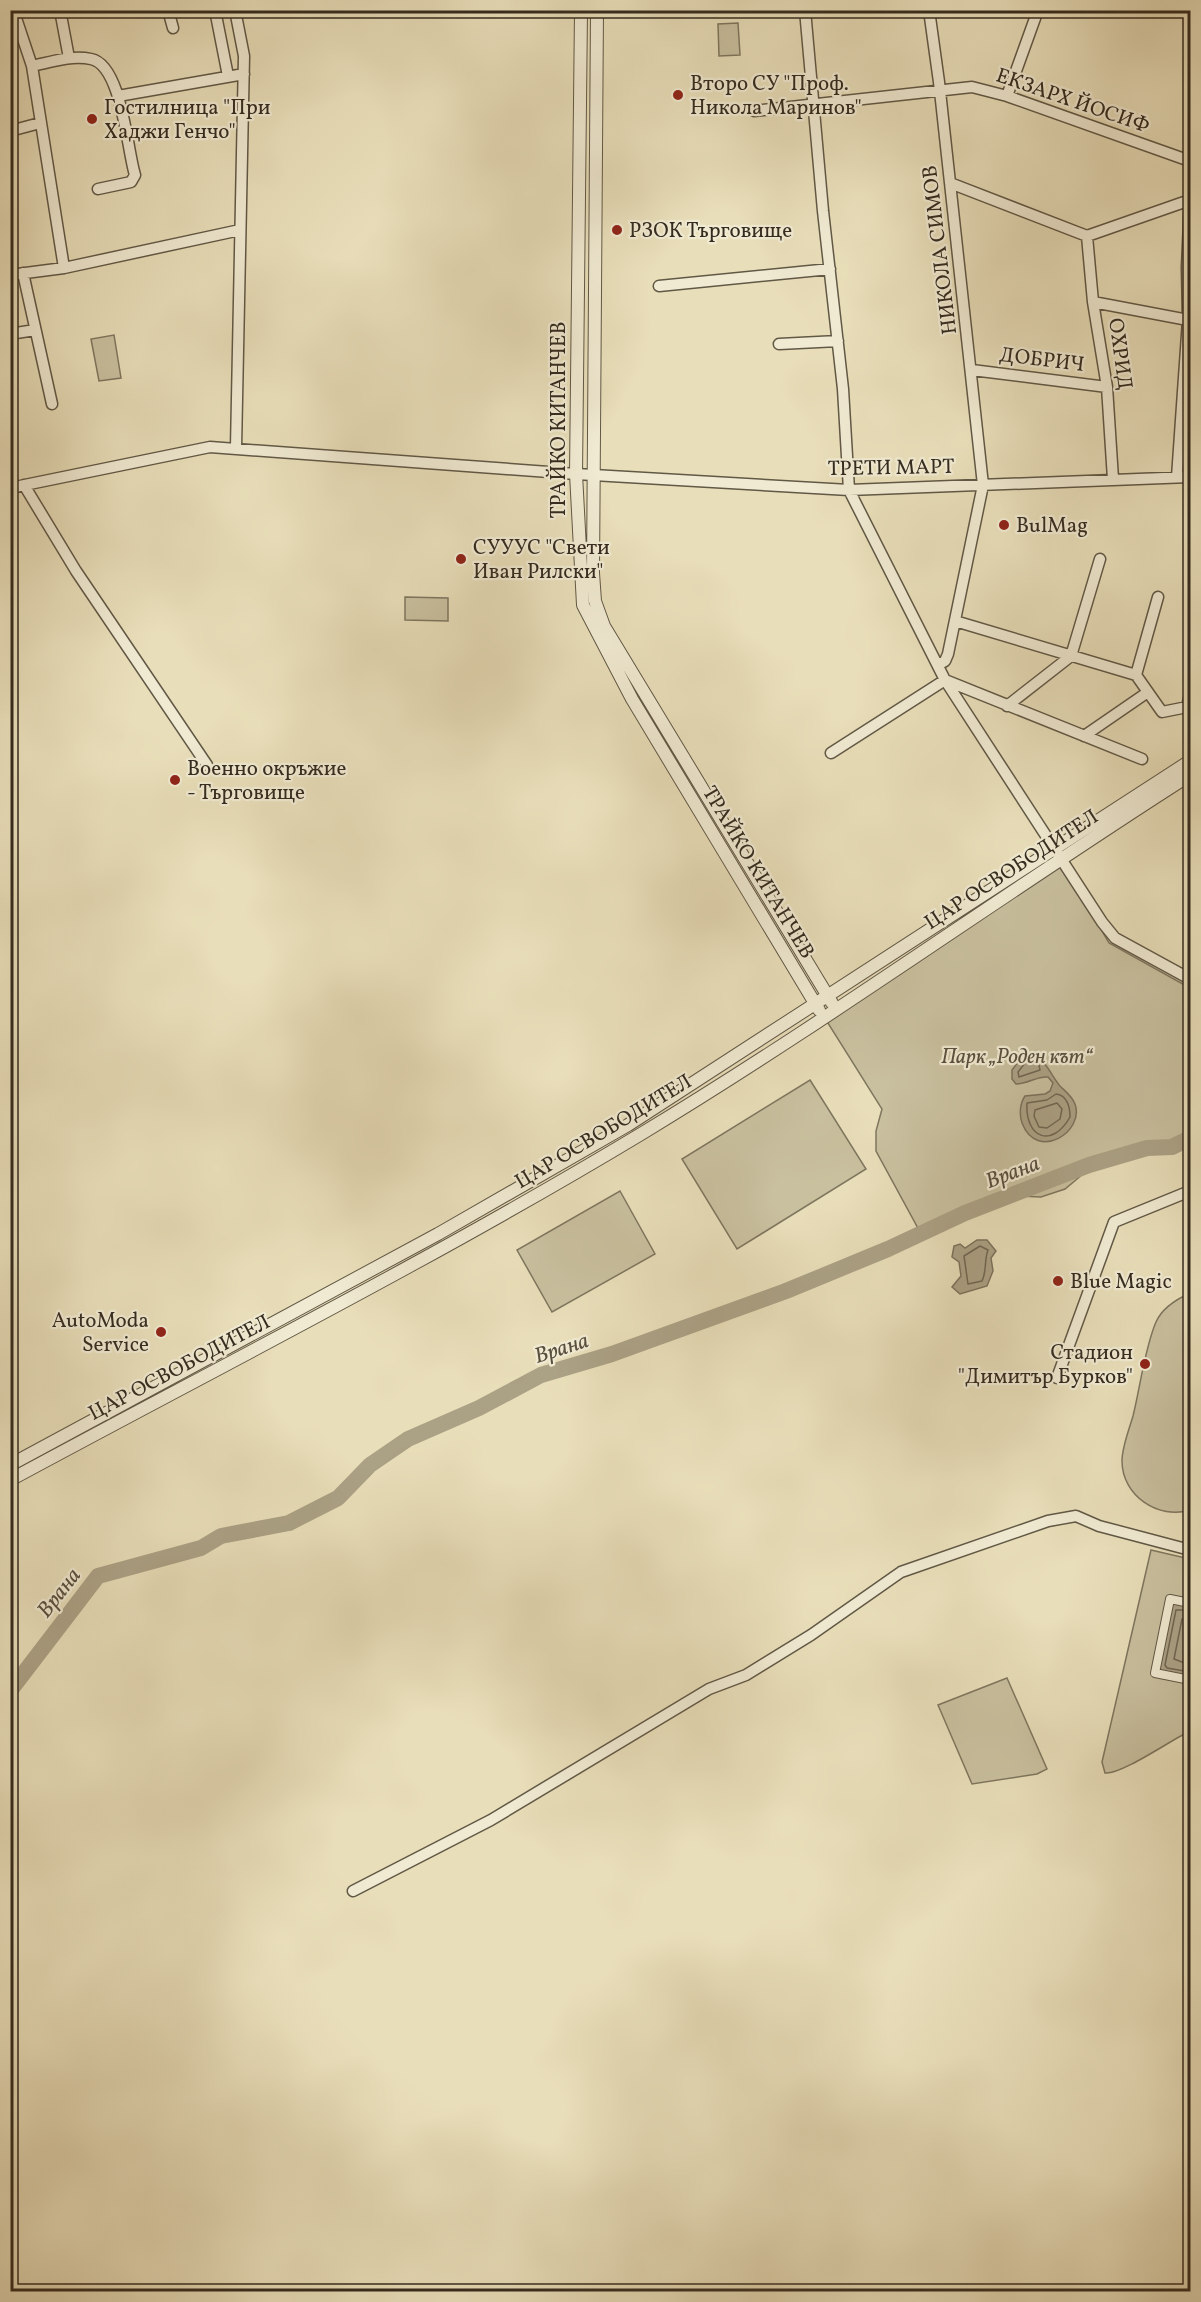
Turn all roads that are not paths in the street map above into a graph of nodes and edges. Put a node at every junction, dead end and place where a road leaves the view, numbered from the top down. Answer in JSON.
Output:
{"nodes":[{"id":1,"x":60,"y":10,"type":"edge"},
{"id":2,"x":168,"y":10,"type":"edge"},
{"id":3,"x":215,"y":10,"type":"edge"},
{"id":4,"x":235,"y":10,"type":"edge"},
{"id":5,"x":581,"y":10,"type":"edge"},
{"id":6,"x":597,"y":10,"type":"edge"},
{"id":7,"x":805,"y":10,"type":"edge"},
{"id":8,"x":929,"y":10,"type":"edge"},
{"id":9,"x":1038,"y":10,"type":"edge"},
{"id":10,"x":10,"y":19,"type":"edge"},
{"id":11,"x":173,"y":28,"type":"dead end"},
{"id":12,"x":69,"y":58,"type":"junction"},
{"id":13,"x":32,"y":66,"type":"junction"},
{"id":14,"x":244,"y":74,"type":"junction"},
{"id":15,"x":228,"y":76,"type":"junction"},
{"id":16,"x":940,"y":89,"type":"junction"},
{"id":17,"x":118,"y":96,"type":"junction"},
{"id":18,"x":1007,"y":96,"type":"junction"},
{"id":19,"x":813,"y":105,"type":"junction"},
{"id":20,"x":754,"y":111,"type":"dead end"},
{"id":21,"x":40,"y":123,"type":"junction"},
{"id":22,"x":10,"y":131,"type":"edge"},
{"id":23,"x":1191,"y":161,"type":"edge"},
{"id":24,"x":950,"y":183,"type":"junction"},
{"id":25,"x":98,"y":189,"type":"dead end"},
{"id":26,"x":1190,"y":199,"type":"edge"},
{"id":27,"x":240,"y":230,"type":"junction"},
{"id":28,"x":1087,"y":236,"type":"junction"},
{"id":29,"x":64,"y":268,"type":"junction"},
{"id":30,"x":831,"y":269,"type":"junction"},
{"id":31,"x":23,"y":273,"type":"junction"},
{"id":32,"x":10,"y":275,"type":"edge"},
{"id":33,"x":659,"y":286,"type":"dead end"},
{"id":34,"x":1093,"y":302,"type":"junction"},
{"id":35,"x":1188,"y":320,"type":"junction"},
{"id":36,"x":35,"y":330,"type":"junction"},
{"id":37,"x":10,"y":334,"type":"edge"},
{"id":38,"x":838,"y":341,"type":"junction"},
{"id":39,"x":779,"y":344,"type":"dead end"},
{"id":40,"x":1188,"y":352,"type":"edge"},
{"id":41,"x":972,"y":370,"type":"junction"},
{"id":42,"x":1107,"y":387,"type":"junction"},
{"id":43,"x":52,"y":404,"type":"dead end"},
{"id":44,"x":236,"y":448,"type":"junction"},
{"id":45,"x":576,"y":474,"type":"junction"},
{"id":46,"x":593,"y":475,"type":"junction"},
{"id":47,"x":1177,"y":477,"type":"junction"},
{"id":48,"x":1191,"y":477,"type":"edge"},
{"id":49,"x":1113,"y":479,"type":"junction"},
{"id":50,"x":24,"y":485,"type":"junction"},
{"id":51,"x":983,"y":485,"type":"junction"},
{"id":52,"x":10,"y":488,"type":"edge"},
{"id":53,"x":849,"y":490,"type":"junction"},
{"id":54,"x":1100,"y":559,"type":"dead end"},
{"id":55,"x":1158,"y":597,"type":"dead end"},
{"id":56,"x":955,"y":621,"type":"junction"},
{"id":57,"x":1071,"y":656,"type":"junction"},
{"id":58,"x":938,"y":665,"type":"junction"},
{"id":59,"x":1136,"y":675,"type":"junction"},
{"id":60,"x":945,"y":680,"type":"junction"},
{"id":61,"x":1148,"y":692,"type":"junction"},
{"id":62,"x":1191,"y":693,"type":"edge"},
{"id":63,"x":1007,"y":706,"type":"junction"},
{"id":64,"x":1189,"y":709,"type":"edge"},
{"id":65,"x":1084,"y":736,"type":"junction"},
{"id":66,"x":831,"y":753,"type":"dead end"},
{"id":67,"x":1142,"y":759,"type":"dead end"},
{"id":68,"x":1191,"y":760,"type":"edge"},
{"id":69,"x":207,"y":765,"type":"dead end"},
{"id":70,"x":1191,"y":775,"type":"edge"},
{"id":71,"x":1058,"y":854,"type":"junction"},
{"id":72,"x":1191,"y":980,"type":"edge"},
{"id":73,"x":828,"y":996,"type":"junction"},
{"id":74,"x":816,"y":1004,"type":"junction"},
{"id":75,"x":836,"y":1008,"type":"junction"},
{"id":76,"x":824,"y":1017,"type":"junction"},
{"id":77,"x":1191,"y":1191,"type":"edge"},
{"id":78,"x":1058,"y":1378,"type":"dead end"},
{"id":79,"x":10,"y":1465,"type":"edge"},
{"id":80,"x":10,"y":1480,"type":"edge"},
{"id":81,"x":1191,"y":1550,"type":"edge"},
{"id":82,"x":1191,"y":1603,"type":"edge"},
{"id":83,"x":1191,"y":1680,"type":"edge"},
{"id":84,"x":353,"y":1891,"type":"dead end"}],
"edges":[{"from":1,"to":12,"type":"street"},
{"from":2,"to":11,"type":"street"},
{"from":3,"to":15,"type":"street"},
{"from":4,"to":14,"type":"street"},
{"from":5,"to":45,"type":"street","name":"ТРАЙКО КИТАНЧЕВ"},
{"from":6,"to":46,"type":"street","name":"ТРАЙКО КИТАНЧЕВ"},
{"from":7,"to":19,"type":"street"},
{"from":8,"to":16,"type":"street","name":"НИКОЛА СИМОВ"},
{"from":9,"to":18,"type":"street"},
{"from":10,"to":13,"type":"street"},
{"from":12,"to":13,"type":"street"},
{"from":12,"to":17,"type":"street"},
{"from":13,"to":21,"type":"street"},
{"from":14,"to":15,"type":"street"},
{"from":14,"to":27,"type":"street"},
{"from":15,"to":17,"type":"street"},
{"from":16,"to":18,"type":"street","name":"ЕКЗАРХ ЙОСИФ"},
{"from":16,"to":19,"type":"street","name":"ЕКЗАРХ ЙОСИФ"},
{"from":16,"to":24,"type":"street","name":"НИКОЛА СИМОВ"},
{"from":17,"to":25,"type":"street"},
{"from":18,"to":23,"type":"street","name":"ЕКЗАРХ ЙОСИФ"},
{"from":19,"to":20,"type":"street","name":"ЕКЗАРХ ЙОСИФ"},
{"from":19,"to":30,"type":"street"},
{"from":21,"to":22,"type":"street"},
{"from":21,"to":29,"type":"street"},
{"from":24,"to":28,"type":"street"},
{"from":24,"to":41,"type":"street","name":"НИКОЛА СИМОВ"},
{"from":26,"to":28,"type":"street"},
{"from":26,"to":35,"type":"street"},
{"from":27,"to":29,"type":"street"},
{"from":27,"to":44,"type":"street"},
{"from":28,"to":34,"type":"street","name":"ОХРИД"},
{"from":29,"to":31,"type":"street"},
{"from":30,"to":33,"type":"street"},
{"from":30,"to":38,"type":"street"},
{"from":31,"to":32,"type":"street"},
{"from":31,"to":36,"type":"street"},
{"from":34,"to":35,"type":"street"},
{"from":34,"to":42,"type":"street","name":"ОХРИД"},
{"from":35,"to":40,"type":"street"},
{"from":36,"to":37,"type":"street"},
{"from":36,"to":43,"type":"street"},
{"from":38,"to":39,"type":"street"},
{"from":38,"to":53,"type":"street"},
{"from":40,"to":47,"type":"street"},
{"from":41,"to":42,"type":"street","name":"ДОБРИЧ"},
{"from":41,"to":51,"type":"street","name":"НИКОЛА СИМОВ"},
{"from":42,"to":49,"type":"street","name":"ОХРИД"},
{"from":44,"to":45,"type":"street","name":"ТРЕТИ МАРТ"},
{"from":44,"to":50,"type":"street","name":"ТРЕТИ МАРТ"},
{"from":45,"to":46,"type":"street","name":"ТРЕТИ МАРТ"},
{"from":45,"to":74,"type":"street","name":"ТРАЙКО КИТАНЧЕВ"},
{"from":46,"to":53,"type":"street","name":"ТРЕТИ МАРТ"},
{"from":46,"to":73,"type":"street","name":"ТРАЙКО КИТАНЧЕВ"},
{"from":47,"to":48,"type":"street","name":"ТРЕТИ МАРТ"},
{"from":47,"to":49,"type":"street","name":"ТРЕТИ МАРТ"},
{"from":49,"to":51,"type":"street","name":"ТРЕТИ МАРТ"},
{"from":50,"to":52,"type":"street","name":"ТРЕТИ МАРТ"},
{"from":50,"to":69,"type":"street"},
{"from":51,"to":53,"type":"street","name":"ТРЕТИ МАРТ"},
{"from":51,"to":56,"type":"street","name":"НИКОЛА СИМОВ"},
{"from":53,"to":58,"type":"street"},
{"from":54,"to":57,"type":"street"},
{"from":55,"to":59,"type":"street"},
{"from":56,"to":57,"type":"street"},
{"from":56,"to":58,"type":"street","name":"НИКОЛА СИМОВ"},
{"from":57,"to":59,"type":"street"},
{"from":57,"to":63,"type":"street"},
{"from":58,"to":60,"type":"street"},
{"from":59,"to":61,"type":"street"},
{"from":60,"to":63,"type":"street"},
{"from":60,"to":66,"type":"street"},
{"from":60,"to":71,"type":"street"},
{"from":61,"to":64,"type":"street"},
{"from":61,"to":65,"type":"street"},
{"from":62,"to":64,"type":"street"},
{"from":63,"to":65,"type":"street"},
{"from":65,"to":67,"type":"street"},
{"from":68,"to":71,"type":"street","name":"ЦАР ОСВОБОДИТЕЛ"},
{"from":70,"to":71,"type":"street","name":"ЦАР ОСВОБОДИТЕЛ"},
{"from":71,"to":72,"type":"street"},
{"from":71,"to":73,"type":"street","name":"ЦАР ОСВОБОДИТЕЛ"},
{"from":71,"to":75,"type":"street","name":"ЦАР ОСВОБОДИТЕЛ"},
{"from":73,"to":74,"type":"street","name":"ЦАР ОСВОБОДИТЕЛ"},
{"from":73,"to":75,"type":"street","name":"ТРАЙКО КИТАНЧЕВ"},
{"from":74,"to":76,"type":"street","name":"ТРАЙКО КИТАНЧЕВ"},
{"from":74,"to":79,"type":"street","name":"ЦАР ОСВОБОДИТЕЛ"},
{"from":75,"to":76,"type":"street","name":"ЦАР ОСВОБОДИТЕЛ"},
{"from":76,"to":80,"type":"street","name":"ЦАР ОСВОБОДИТЕЛ"},
{"from":77,"to":78,"type":"street"},
{"from":81,"to":84,"type":"street"},
{"from":82,"to":83,"type":"street"}]}
